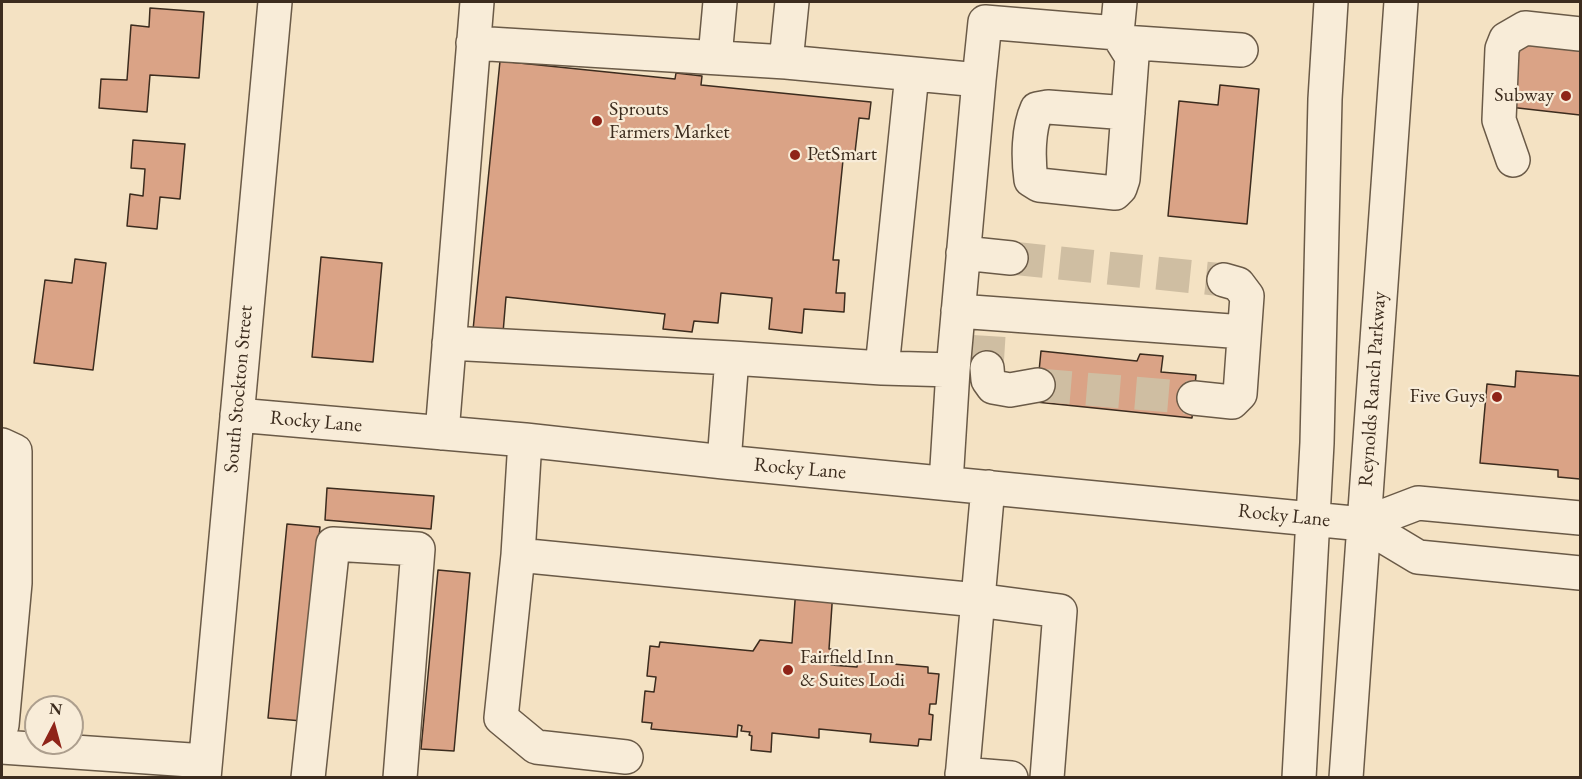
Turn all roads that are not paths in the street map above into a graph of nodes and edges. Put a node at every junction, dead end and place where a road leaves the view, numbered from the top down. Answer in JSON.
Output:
{"nodes":[{"id":1,"x":275,"y":2,"type":"edge"},
{"id":2,"x":477,"y":2,"type":"edge"},
{"id":3,"x":720,"y":2,"type":"edge"},
{"id":4,"x":792,"y":2,"type":"edge"},
{"id":5,"x":1331,"y":2,"type":"edge"},
{"id":6,"x":1401,"y":2,"type":"edge"},
{"id":7,"x":1120,"y":26,"type":"edge"},
{"id":8,"x":1581,"y":34,"type":"edge"},
{"id":9,"x":473,"y":43,"type":"junction"},
{"id":10,"x":1241,"y":50,"type":"dead end"},
{"id":11,"x":715,"y":57,"type":"junction"},
{"id":12,"x":786,"y":62,"type":"junction"},
{"id":13,"x":912,"y":74,"type":"junction"},
{"id":14,"x":978,"y":80,"type":"junction"},
{"id":15,"x":1128,"y":113,"type":"dead end"},
{"id":16,"x":1513,"y":160,"type":"dead end"},
{"id":17,"x":963,"y":253,"type":"junction"},
{"id":18,"x":1011,"y":258,"type":"tunnel mouth"},
{"id":19,"x":1224,"y":280,"type":"tunnel mouth"},
{"id":20,"x":958,"y":311,"type":"junction"},
{"id":21,"x":1244,"y":332,"type":"junction"},
{"id":22,"x":989,"y":339,"type":"junction"},
{"id":23,"x":449,"y":344,"type":"junction"},
{"id":24,"x":732,"y":358,"type":"junction"},
{"id":25,"x":882,"y":368,"type":"junction"},
{"id":26,"x":953,"y":370,"type":"junction"},
{"id":27,"x":1038,"y":385,"type":"tunnel mouth"},
{"id":28,"x":1194,"y":398,"type":"tunnel mouth"},
{"id":29,"x":237,"y":415,"type":"junction"},
{"id":30,"x":442,"y":433,"type":"junction"},
{"id":31,"x":525,"y":440,"type":"junction"},
{"id":32,"x":8,"y":448,"type":"edge"},
{"id":33,"x":724,"y":462,"type":"junction"},
{"id":34,"x":946,"y":483,"type":"junction"},
{"id":35,"x":988,"y":487,"type":"junction"},
{"id":36,"x":1581,"y":518,"type":"edge"},
{"id":37,"x":1311,"y":520,"type":"junction"},
{"id":38,"x":1363,"y":524,"type":"junction"},
{"id":39,"x":518,"y":555,"type":"junction"},
{"id":40,"x":1581,"y":573,"type":"edge"},
{"id":41,"x":977,"y":600,"type":"junction"},
{"id":42,"x":2,"y":725,"type":"edge"},
{"id":43,"x":2,"y":747,"type":"edge"},
{"id":44,"x":626,"y":757,"type":"dead end"},
{"id":45,"x":204,"y":769,"type":"edge"},
{"id":46,"x":962,"y":776,"type":"edge"},
{"id":47,"x":308,"y":777,"type":"edge"},
{"id":48,"x":400,"y":777,"type":"edge"},
{"id":49,"x":1011,"y":777,"type":"edge"},
{"id":50,"x":1047,"y":777,"type":"edge"},
{"id":51,"x":1299,"y":777,"type":"edge"},
{"id":52,"x":1346,"y":777,"type":"edge"}],
"edges":[{"from":1,"to":29,"type":"street","name":"South Stockton Street"},
{"from":2,"to":9,"type":"street"},
{"from":3,"to":11,"type":"street"},
{"from":4,"to":12,"type":"street"},
{"from":5,"to":37,"type":"street"},
{"from":6,"to":38,"type":"street","name":"Reynolds Ranch Parkway"},
{"from":7,"to":10,"type":"street"},
{"from":7,"to":14,"type":"street"},
{"from":7,"to":15,"type":"street"},
{"from":8,"to":16,"type":"street"},
{"from":9,"to":11,"type":"street"},
{"from":9,"to":23,"type":"street"},
{"from":11,"to":12,"type":"street"},
{"from":12,"to":13,"type":"street"},
{"from":13,"to":14,"type":"street"},
{"from":13,"to":25,"type":"street"},
{"from":14,"to":17,"type":"street"},
{"from":17,"to":18,"type":"street"},
{"from":17,"to":20,"type":"street"},
{"from":19,"to":21,"type":"street"},
{"from":20,"to":22,"type":"street"},
{"from":20,"to":26,"type":"street"},
{"from":21,"to":22,"type":"street"},
{"from":21,"to":28,"type":"street"},
{"from":22,"to":27,"type":"street"},
{"from":23,"to":24,"type":"street"},
{"from":23,"to":30,"type":"street"},
{"from":24,"to":25,"type":"street"},
{"from":24,"to":33,"type":"street"},
{"from":25,"to":26,"type":"street"},
{"from":26,"to":34,"type":"street"},
{"from":29,"to":30,"type":"street","name":"Rocky Lane"},
{"from":29,"to":45,"type":"street","name":"South Stockton Street"},
{"from":30,"to":31,"type":"street","name":"Rocky Lane"},
{"from":31,"to":33,"type":"street","name":"Rocky Lane"},
{"from":31,"to":39,"type":"street"},
{"from":32,"to":42,"type":"street"},
{"from":33,"to":34,"type":"street","name":"Rocky Lane"},
{"from":34,"to":35,"type":"street","name":"Rocky Lane"},
{"from":35,"to":37,"type":"street","name":"Rocky Lane"},
{"from":35,"to":41,"type":"street"},
{"from":36,"to":38,"type":"street"},
{"from":37,"to":38,"type":"street","name":"Rocky Lane"},
{"from":37,"to":51,"type":"street"},
{"from":38,"to":40,"type":"street"},
{"from":38,"to":52,"type":"street","name":"Reynolds Ranch Parkway"},
{"from":39,"to":41,"type":"street"},
{"from":39,"to":44,"type":"street"},
{"from":41,"to":46,"type":"street"},
{"from":41,"to":50,"type":"street"},
{"from":43,"to":45,"type":"street"},
{"from":46,"to":49,"type":"street"},
{"from":47,"to":48,"type":"street"}]}
